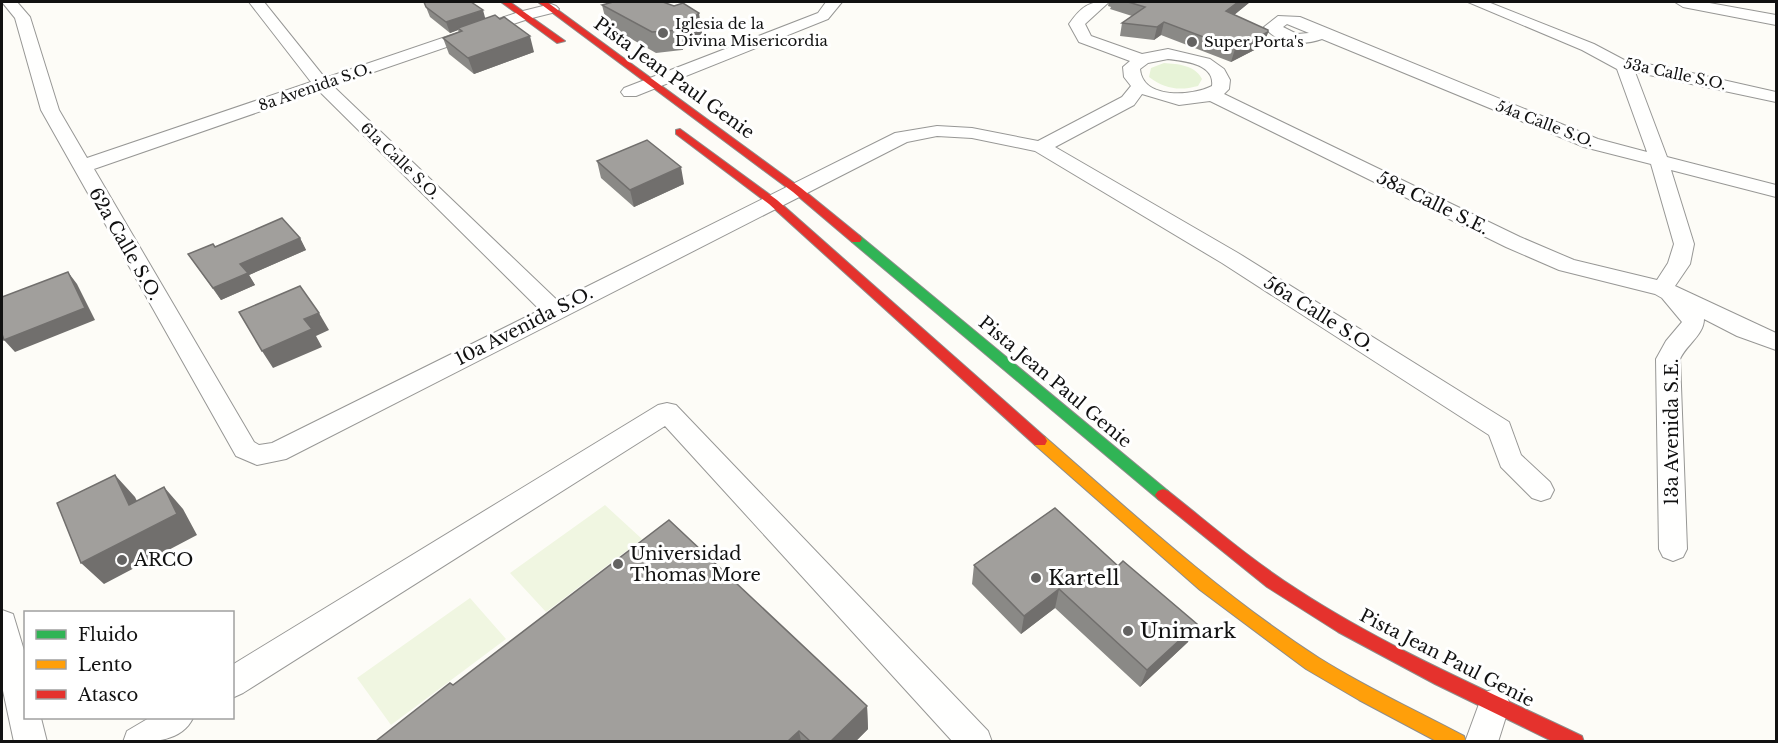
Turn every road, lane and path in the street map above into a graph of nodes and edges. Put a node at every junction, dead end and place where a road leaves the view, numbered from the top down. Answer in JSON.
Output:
{"nodes":[{"id":1,"x":9,"y":2,"type":"edge"},
{"id":2,"x":256,"y":2,"type":"edge"},
{"id":3,"x":506,"y":2,"type":"edge"},
{"id":4,"x":834,"y":2,"type":"edge"},
{"id":5,"x":1101,"y":2,"type":"edge"},
{"id":6,"x":1476,"y":2,"type":"edge"},
{"id":7,"x":1692,"y":2,"type":"edge"},
{"id":8,"x":546,"y":5,"type":"edge"},
{"id":9,"x":524,"y":15,"type":"junction"},
{"id":10,"x":1776,"y":20,"type":"edge"},
{"id":11,"x":1322,"y":33,"type":"dead end"},
{"id":12,"x":572,"y":50,"type":"dead end"},
{"id":13,"x":1141,"y":58,"type":"junction"},
{"id":14,"x":1624,"y":66,"type":"junction"},
{"id":15,"x":651,"y":84,"type":"junction"},
{"id":16,"x":322,"y":86,"type":"junction"},
{"id":17,"x":1139,"y":87,"type":"junction"},
{"id":18,"x":625,"y":89,"type":"joint"},
{"id":19,"x":1212,"y":95,"type":"junction"},
{"id":20,"x":1776,"y":97,"type":"edge"},
{"id":21,"x":646,"y":106,"type":"dead end"},
{"id":22,"x":672,"y":126,"type":"dead end"},
{"id":23,"x":1041,"y":147,"type":"junction"},
{"id":24,"x":1659,"y":160,"type":"junction"},
{"id":25,"x":81,"y":167,"type":"junction"},
{"id":26,"x":797,"y":190,"type":"junction"},
{"id":27,"x":1776,"y":191,"type":"edge"},
{"id":28,"x":773,"y":202,"type":"junction"},
{"id":29,"x":1662,"y":289,"type":"junction"},
{"id":30,"x":554,"y":310,"type":"junction"},
{"id":31,"x":1776,"y":342,"type":"edge"},
{"id":32,"x":277,"y":453,"type":"joint"},
{"id":33,"x":1540,"y":490,"type":"dead end"},
{"id":34,"x":1673,"y":549,"type":"dead end"},
{"id":35,"x":2,"y":624,"type":"edge"},
{"id":36,"x":234,"y":682,"type":"edge"},
{"id":37,"x":1494,"y":704,"type":"junction"},
{"id":38,"x":24,"y":713,"type":"edge"},
{"id":39,"x":26,"y":719,"type":"edge"},
{"id":40,"x":174,"y":719,"type":"edge"},
{"id":41,"x":31,"y":741,"type":"edge"},
{"id":42,"x":139,"y":741,"type":"edge"},
{"id":43,"x":976,"y":741,"type":"edge"},
{"id":44,"x":1457,"y":741,"type":"edge"},
{"id":45,"x":1480,"y":741,"type":"edge"},
{"id":46,"x":1575,"y":741,"type":"edge"}],
"edges":[{"from":1,"to":25,"type":"street","name":"62a Calle S.O."},
{"from":2,"to":16,"type":"street","name":"61a Calle S.O."},
{"from":3,"to":9,"type":"main road","name":"Pista Jean Paul Genie"},
{"from":4,"to":15,"type":"street"},
{"from":5,"to":13,"type":"street"},
{"from":6,"to":14,"type":"street","name":"53a Calle S.O."},
{"from":7,"to":10,"type":"street"},
{"from":8,"to":9,"type":"street","name":"8a Avenida S.O."},
{"from":8,"to":15,"type":"main road","name":"Pista Jean Paul Genie"},
{"from":9,"to":12,"type":"main road","name":"Pista Jean Paul Genie"},
{"from":9,"to":16,"type":"street","name":"8a Avenida S.O."},
{"from":11,"to":24,"type":"street","name":"54a Calle S.O."},
{"from":13,"to":17,"type":"street"},
{"from":13,"to":19,"type":"street"},
{"from":14,"to":20,"type":"street","name":"53a Calle S.O."},
{"from":14,"to":24,"type":"street"},
{"from":15,"to":18,"type":"street"},
{"from":15,"to":26,"type":"main road","name":"Pista Jean Paul Genie"},
{"from":16,"to":25,"type":"street","name":"8a Avenida S.O."},
{"from":16,"to":30,"type":"street","name":"61a Calle S.O."},
{"from":17,"to":19,"type":"street"},
{"from":17,"to":23,"type":"street"},
{"from":18,"to":21,"type":"main road","name":"Pista Jean Paul Genie"},
{"from":19,"to":29,"type":"street","name":"58a Calle S.E."},
{"from":22,"to":28,"type":"main road"},
{"from":23,"to":26,"type":"street","name":"10a Avenida S.O."},
{"from":23,"to":33,"type":"street","name":"56a Calle S.O."},
{"from":24,"to":27,"type":"street","name":"54a Calle S.O."},
{"from":24,"to":29,"type":"street"},
{"from":25,"to":32,"type":"street","name":"62a Calle S.O."},
{"from":26,"to":28,"type":"street","name":"10a Avenida S.O."},
{"from":26,"to":37,"type":"main road","name":"Pista Jean Paul Genie"},
{"from":28,"to":30,"type":"street","name":"10a Avenida S.O."},
{"from":28,"to":44,"type":"main road"},
{"from":29,"to":31,"type":"street","name":"58a Calle S.E."},
{"from":29,"to":34,"type":"street","name":"13a Avenida S.E."},
{"from":30,"to":32,"type":"street","name":"10a Avenida S.O."},
{"from":35,"to":38,"type":"street"},
{"from":36,"to":43,"type":"street"},
{"from":37,"to":45,"type":"street"},
{"from":37,"to":46,"type":"main road","name":"Pista Jean Paul Genie"},
{"from":39,"to":41,"type":"street"},
{"from":40,"to":42,"type":"street"}]}
